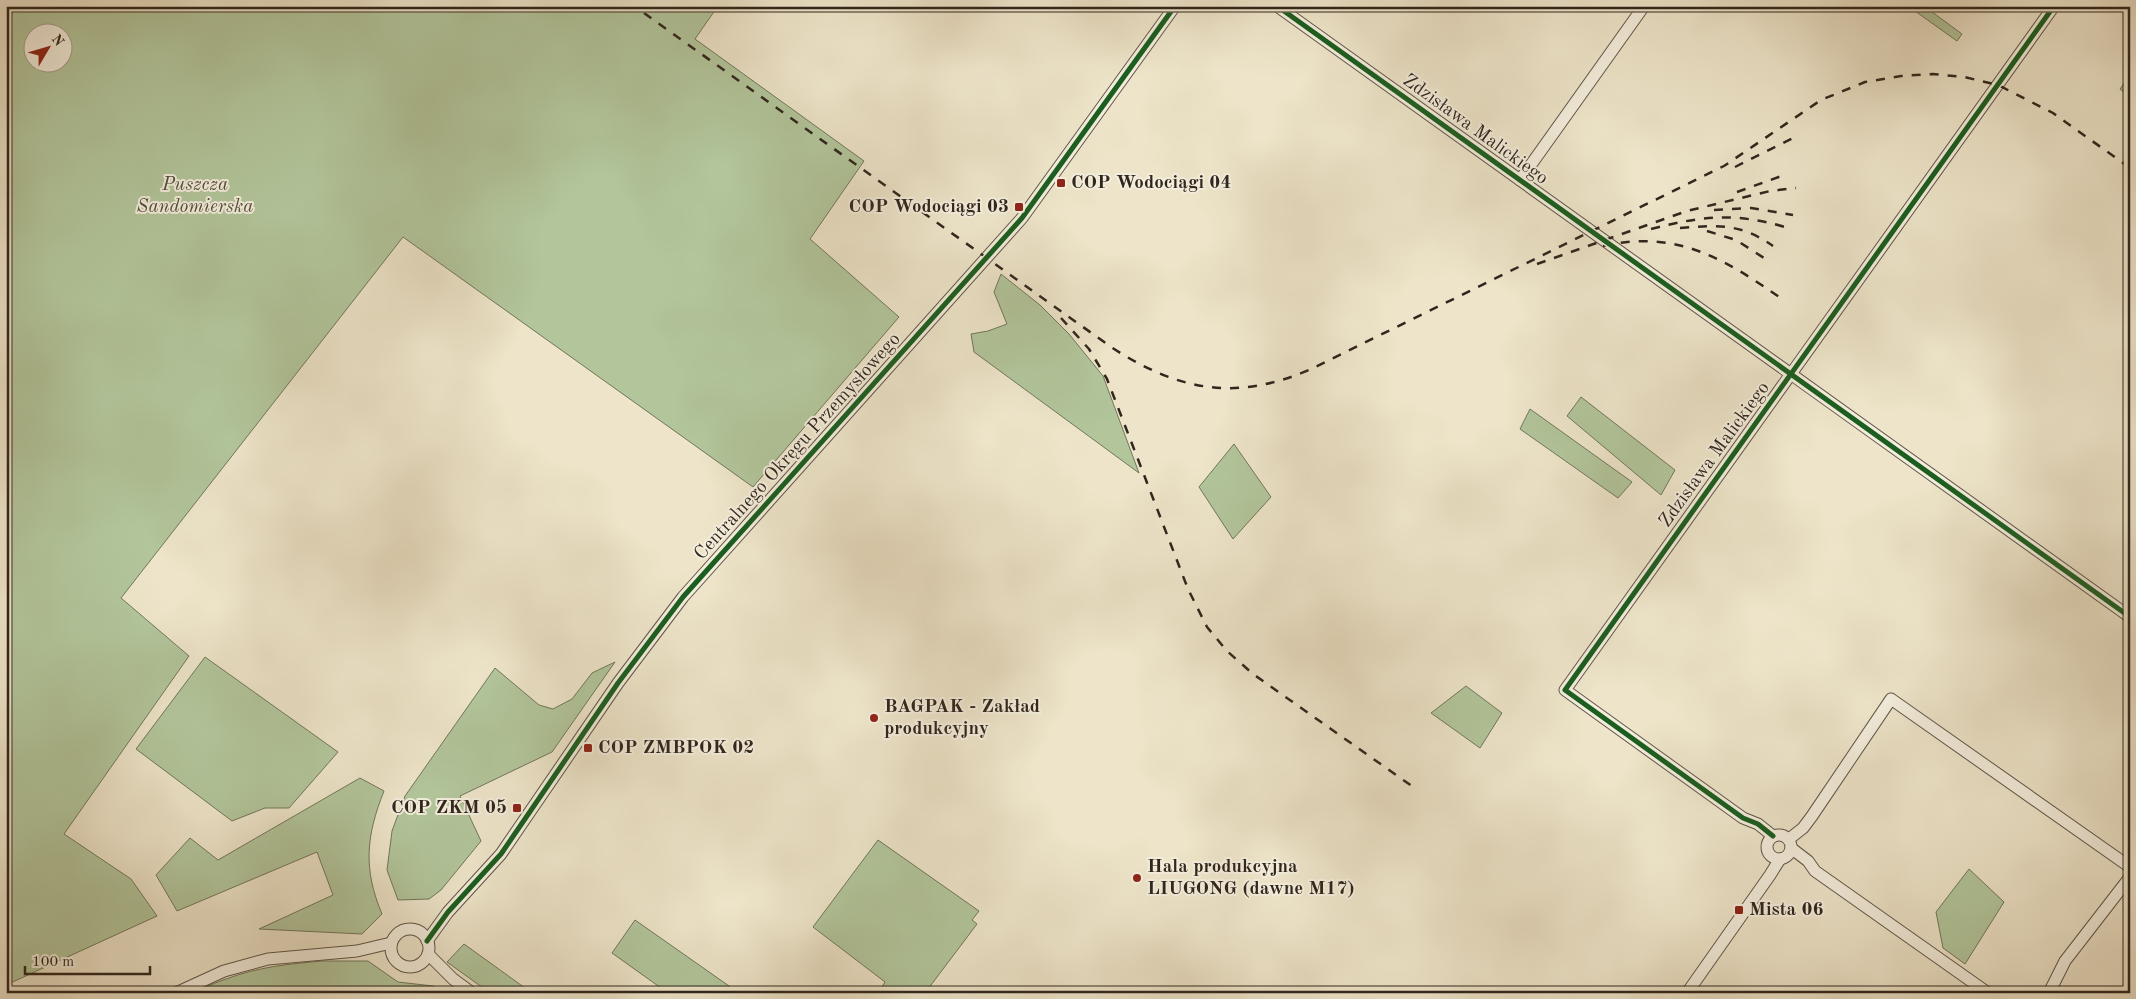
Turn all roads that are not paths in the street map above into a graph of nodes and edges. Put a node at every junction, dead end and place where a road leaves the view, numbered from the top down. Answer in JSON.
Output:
{"nodes":[{"id":1,"x":1175,"y":6,"type":"edge"},
{"id":2,"x":1278,"y":6,"type":"edge"},
{"id":3,"x":1644,"y":6,"type":"edge"},
{"id":4,"x":2054,"y":6,"type":"edge"},
{"id":5,"x":1520,"y":180,"type":"junction"},
{"id":6,"x":1791,"y":374,"type":"junction"},
{"id":7,"x":2130,"y":616,"type":"edge"},
{"id":8,"x":1770,"y":840,"type":"junction"},
{"id":9,"x":1783,"y":852,"type":"junction"},
{"id":10,"x":2130,"y":867,"type":"edge"},
{"id":11,"x":2130,"y":878,"type":"edge"},
{"id":12,"x":448,"y":912,"type":"junction"},
{"id":13,"x":419,"y":931,"type":"junction"},
{"id":14,"x":427,"y":941,"type":"junction"},
{"id":15,"x":391,"y":949,"type":"junction"},
{"id":16,"x":425,"y":959,"type":"junction"},
{"id":17,"x":176,"y":993,"type":"edge"},
{"id":18,"x":472,"y":993,"type":"edge"},
{"id":19,"x":1686,"y":993,"type":"edge"},
{"id":20,"x":1988,"y":993,"type":"edge"},
{"id":21,"x":2049,"y":993,"type":"edge"}],
"edges":[{"from":1,"to":12,"type":"street","name":"Centralnego Okręgu Przemysłowego"},
{"from":2,"to":5,"type":"street","name":"Zdzisława Malickiego"},
{"from":3,"to":5,"type":"street"},
{"from":4,"to":6,"type":"street"},
{"from":5,"to":6,"type":"street","name":"Zdzisława Malickiego"},
{"from":6,"to":7,"type":"street"},
{"from":6,"to":8,"type":"street","name":"Zdzisława Malickiego"},
{"from":8,"to":9,"type":"street"},
{"from":8,"to":9,"type":"street"},
{"from":9,"to":10,"type":"street"},
{"from":9,"to":19,"type":"street"},
{"from":9,"to":20,"type":"street"},
{"from":11,"to":21,"type":"street"},
{"from":12,"to":13,"type":"street"},
{"from":12,"to":14,"type":"street"},
{"from":13,"to":14,"type":"street"},
{"from":13,"to":15,"type":"street"},
{"from":14,"to":16,"type":"street"},
{"from":15,"to":16,"type":"street"},
{"from":15,"to":17,"type":"street"},
{"from":16,"to":18,"type":"street"}]}
